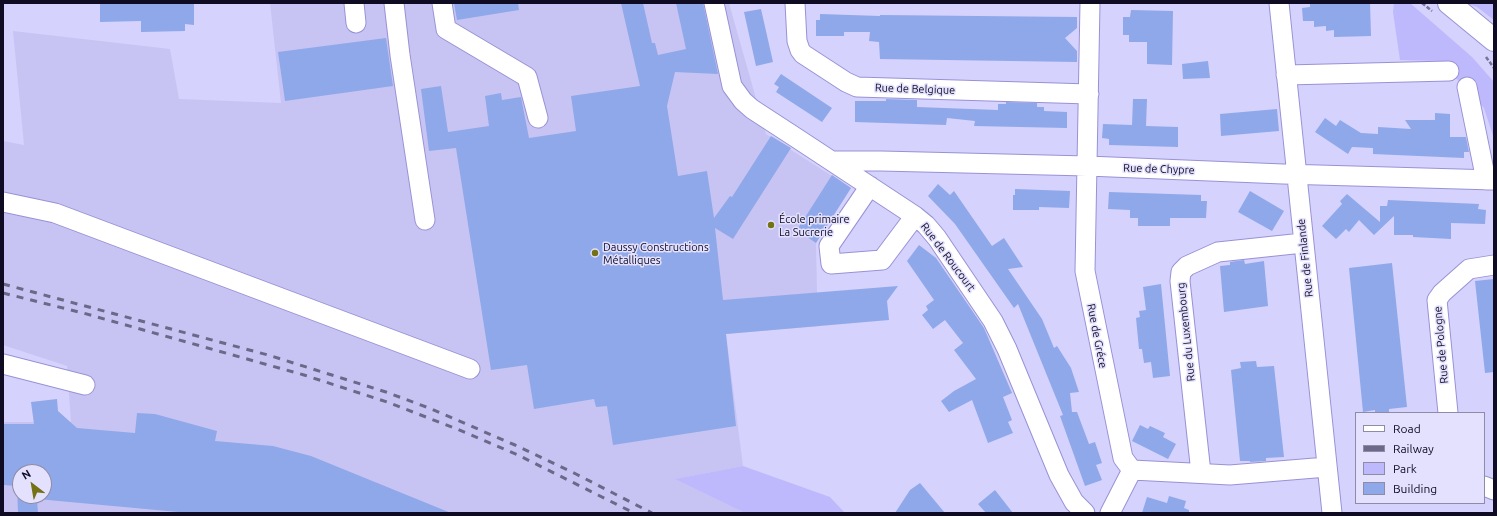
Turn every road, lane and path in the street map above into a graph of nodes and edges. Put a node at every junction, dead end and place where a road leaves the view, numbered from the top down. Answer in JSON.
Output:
{"nodes":[{"id":1,"x":354,"y":3,"type":"edge"},
{"id":2,"x":394,"y":3,"type":"edge"},
{"id":3,"x":442,"y":3,"type":"edge"},
{"id":4,"x":714,"y":3,"type":"edge"},
{"id":5,"x":795,"y":3,"type":"edge"},
{"id":6,"x":1090,"y":3,"type":"edge"},
{"id":7,"x":1278,"y":3,"type":"edge"},
{"id":8,"x":1449,"y":3,"type":"edge"},
{"id":9,"x":356,"y":23,"type":"dead end"},
{"id":10,"x":1494,"y":40,"type":"edge"},
{"id":11,"x":1449,"y":71,"type":"dead end"},
{"id":12,"x":1286,"y":75,"type":"junction"},
{"id":13,"x":1467,"y":87,"type":"dead end"},
{"id":14,"x":1089,"y":94,"type":"junction"},
{"id":15,"x":538,"y":118,"type":"dead end"},
{"id":16,"x":832,"y":161,"type":"junction"},
{"id":17,"x":1087,"y":166,"type":"junction"},
{"id":18,"x":1297,"y":174,"type":"junction"},
{"id":19,"x":1490,"y":180,"type":"edge"},
{"id":20,"x":870,"y":186,"type":"junction"},
{"id":21,"x":3,"y":202,"type":"edge"},
{"id":22,"x":915,"y":216,"type":"junction"},
{"id":23,"x":425,"y":220,"type":"dead end"},
{"id":24,"x":1303,"y":243,"type":"junction"},
{"id":25,"x":1494,"y":265,"type":"edge"},
{"id":26,"x":3,"y":364,"type":"edge"},
{"id":27,"x":470,"y":369,"type":"dead end"},
{"id":28,"x":85,"y":385,"type":"dead end"},
{"id":29,"x":1448,"y":412,"type":"edge"},
{"id":30,"x":1327,"y":467,"type":"junction"},
{"id":31,"x":1132,"y":470,"type":"junction"},
{"id":32,"x":1201,"y":473,"type":"junction"},
{"id":33,"x":1085,"y":513,"type":"edge"},
{"id":34,"x":1110,"y":513,"type":"edge"},
{"id":35,"x":1332,"y":513,"type":"edge"}],
"edges":[{"from":1,"to":9,"type":"street"},
{"from":2,"to":23,"type":"street"},
{"from":3,"to":15,"type":"street"},
{"from":4,"to":16,"type":"street","name":"Rue de Roucourt"},
{"from":5,"to":14,"type":"street","name":"Rue de Belgique"},
{"from":6,"to":14,"type":"street","name":"Rue de Gréce"},
{"from":7,"to":12,"type":"street","name":"Rue de Finlande"},
{"from":8,"to":10,"type":"highway"},
{"from":11,"to":12,"type":"street"},
{"from":12,"to":18,"type":"street","name":"Rue de Finlande"},
{"from":13,"to":19,"type":"street"},
{"from":14,"to":17,"type":"street","name":"Rue de Gréce"},
{"from":16,"to":17,"type":"street","name":"Rue de Chypre"},
{"from":16,"to":20,"type":"street","name":"Rue de Roucourt"},
{"from":17,"to":18,"type":"street","name":"Rue de Chypre"},
{"from":17,"to":31,"type":"street","name":"Rue de Gréce"},
{"from":18,"to":19,"type":"street","name":"Rue de Chypre"},
{"from":18,"to":24,"type":"street","name":"Rue de Finlande"},
{"from":20,"to":22,"type":"street","name":"Rue de Roucourt"},
{"from":20,"to":22,"type":"street"},
{"from":21,"to":27,"type":"street"},
{"from":22,"to":33,"type":"street","name":"Rue de Roucourt"},
{"from":24,"to":30,"type":"street","name":"Rue de Finlande"},
{"from":24,"to":32,"type":"street","name":"Rue du Luxembourg"},
{"from":25,"to":29,"type":"street","name":"Rue de Pologne"},
{"from":26,"to":28,"type":"street"},
{"from":30,"to":32,"type":"street"},
{"from":30,"to":35,"type":"street","name":"Rue de Finlande"},
{"from":31,"to":32,"type":"street"},
{"from":31,"to":34,"type":"street"}]}
